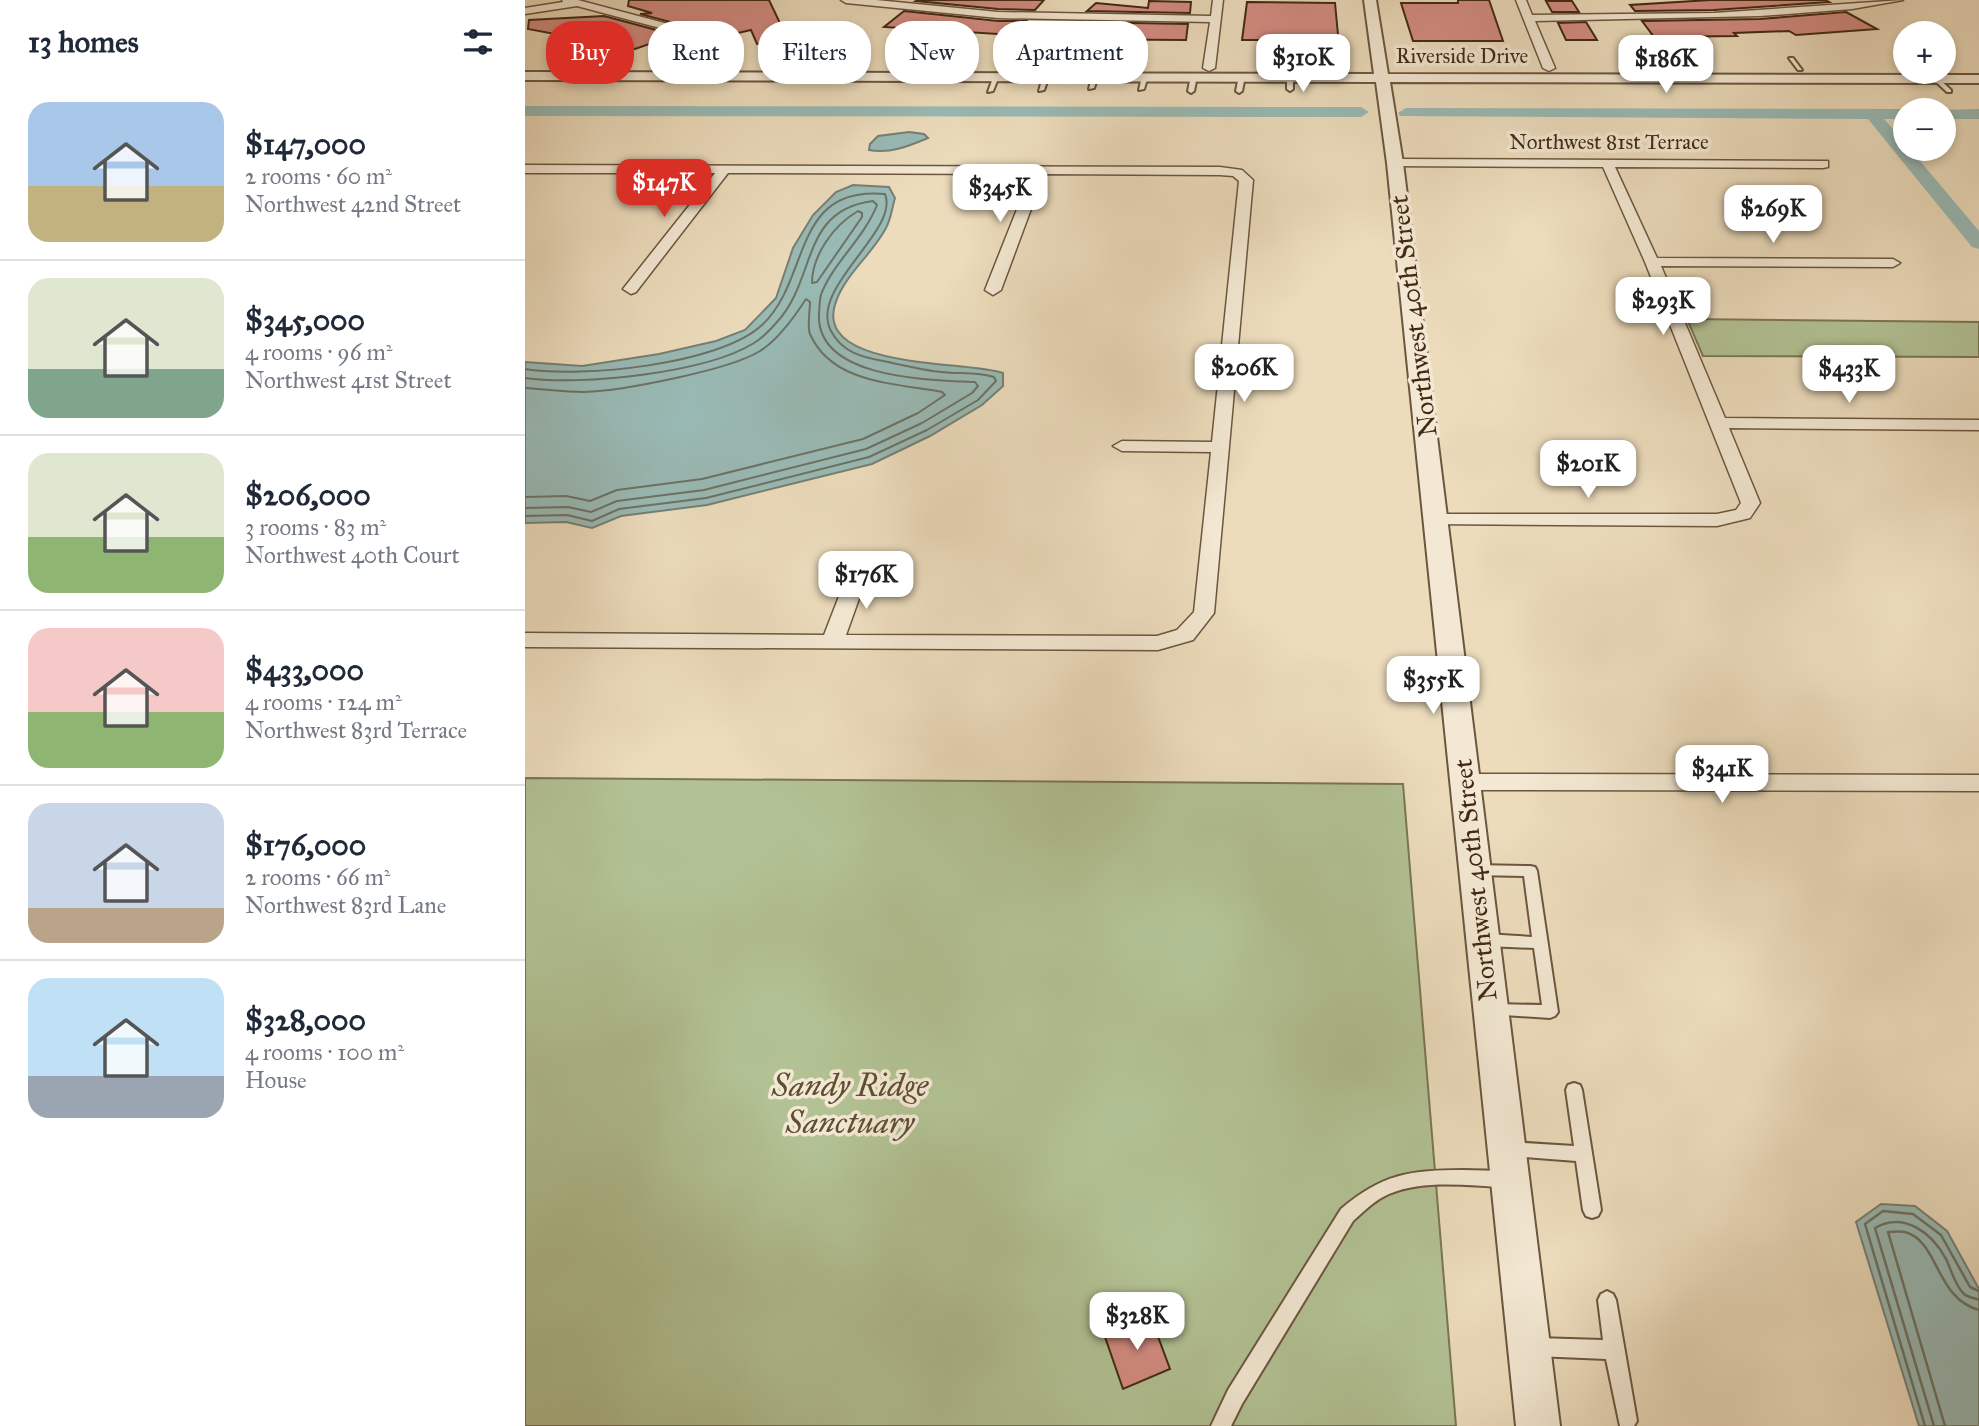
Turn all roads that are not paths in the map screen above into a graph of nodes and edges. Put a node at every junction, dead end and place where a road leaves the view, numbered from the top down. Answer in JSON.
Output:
{"nodes":[{"id":1,"x":846,"y":0,"type":"edge"},
{"id":2,"x":1218,"y":0,"type":"edge"},
{"id":3,"x":1370,"y":0,"type":"edge"},
{"id":4,"x":1521,"y":0,"type":"edge"},
{"id":5,"x":1898,"y":0,"type":"edge"},
{"id":6,"x":571,"y":2,"type":"edge"},
{"id":7,"x":1686,"y":7,"type":"dead end"},
{"id":8,"x":525,"y":12,"type":"edge"},
{"id":9,"x":1528,"y":18,"type":"junction"},
{"id":10,"x":1702,"y":18,"type":"junction"},
{"id":11,"x":1216,"y":19,"type":"junction"},
{"id":12,"x":648,"y":22,"type":"edge"},
{"id":13,"x":993,"y":63,"type":"edge"},
{"id":14,"x":525,"y":66,"type":"edge"},
{"id":15,"x":546,"y":66,"type":"edge"},
{"id":16,"x":1209,"y":68,"type":"junction"},
{"id":17,"x":1549,"y":68,"type":"junction"},
{"id":18,"x":1893,"y":68,"type":"edge"},
{"id":19,"x":1979,"y":69,"type":"edge"},
{"id":20,"x":744,"y":70,"type":"edge"},
{"id":21,"x":1148,"y":70,"type":"edge"},
{"id":22,"x":648,"y":72,"type":"edge"},
{"id":23,"x":744,"y":72,"type":"edge"},
{"id":24,"x":1956,"y":72,"type":"edge"},
{"id":25,"x":1382,"y":73,"type":"junction"},
{"id":26,"x":1893,"y":74,"type":"edge"},
{"id":27,"x":525,"y":76,"type":"edge"},
{"id":28,"x":993,"y":76,"type":"edge"},
{"id":29,"x":1956,"y":76,"type":"edge"},
{"id":30,"x":1979,"y":79,"type":"edge"},
{"id":31,"x":1148,"y":83,"type":"edge"},
{"id":32,"x":993,"y":84,"type":"edge"},
{"id":33,"x":1945,"y":84,"type":"edge"},
{"id":34,"x":990,"y":91,"type":"dead end"},
{"id":35,"x":1949,"y":91,"type":"dead end"},
{"id":36,"x":1395,"y":163,"type":"junction"},
{"id":37,"x":1607,"y":163,"type":"junction"},
{"id":38,"x":1823,"y":164,"type":"dead end"},
{"id":39,"x":525,"y":169,"type":"edge"},
{"id":40,"x":724,"y":170,"type":"junction"},
{"id":41,"x":1039,"y":172,"type":"junction"},
{"id":42,"x":1237,"y":173,"type":"joint"},
{"id":43,"x":1652,"y":262,"type":"junction"},
{"id":44,"x":1893,"y":263,"type":"dead end"},
{"id":45,"x":631,"y":289,"type":"dead end"},
{"id":46,"x":993,"y":290,"type":"dead end"},
{"id":47,"x":1720,"y":423,"type":"junction"},
{"id":48,"x":1979,"y":425,"type":"edge"},
{"id":49,"x":1122,"y":446,"type":"dead end"},
{"id":50,"x":1221,"y":447,"type":"junction"},
{"id":51,"x":1437,"y":520,"type":"junction"},
{"id":52,"x":860,"y":568,"type":"dead end"},
{"id":53,"x":1185,"y":635,"type":"joint"},
{"id":54,"x":525,"y":640,"type":"edge"},
{"id":55,"x":833,"y":640,"type":"junction"},
{"id":56,"x":1464,"y":782,"type":"junction"},
{"id":57,"x":1979,"y":783,"type":"edge"},
{"id":58,"x":1474,"y":870,"type":"junction"},
{"id":59,"x":1482,"y":940,"type":"junction"},
{"id":60,"x":1540,"y":943,"type":"junction"},
{"id":61,"x":1490,"y":1010,"type":"junction"},
{"id":62,"x":1574,"y":1090,"type":"dead end"},
{"id":63,"x":1506,"y":1149,"type":"junction"},
{"id":64,"x":1583,"y":1154,"type":"junction"},
{"id":65,"x":1509,"y":1180,"type":"junction"},
{"id":66,"x":1592,"y":1210,"type":"dead end"},
{"id":67,"x":1607,"y":1300,"type":"dead end"},
{"id":68,"x":1528,"y":1346,"type":"junction"},
{"id":69,"x":1614,"y":1350,"type":"junction"},
{"id":70,"x":1627,"y":1421,"type":"dead end"},
{"id":71,"x":1221,"y":1426,"type":"edge"},
{"id":72,"x":1538,"y":1426,"type":"edge"}],
"edges":[{"from":1,"to":11,"type":"street"},
{"from":2,"to":11,"type":"street"},
{"from":3,"to":25,"type":"street","name":"Northwest 40th Street"},
{"from":4,"to":9,"type":"street"},
{"from":5,"to":10,"type":"street"},
{"from":6,"to":8,"type":"street"},
{"from":6,"to":12,"type":"street"},
{"from":7,"to":10,"type":"street"},
{"from":9,"to":10,"type":"street"},
{"from":9,"to":17,"type":"street"},
{"from":11,"to":16,"type":"street"},
{"from":13,"to":20,"type":"street","name":"Riverside Drive"},
{"from":14,"to":15,"type":"street","name":"Riverside Drive"},
{"from":16,"to":21,"type":"street","name":"Riverside Drive"},
{"from":16,"to":25,"type":"street","name":"Riverside Drive"},
{"from":17,"to":18,"type":"street","name":"Riverside Drive"},
{"from":17,"to":25,"type":"street","name":"Riverside Drive"},
{"from":19,"to":24,"type":"street","name":"Riverside Drive"},
{"from":22,"to":27,"type":"street","name":"Riverside Drive"},
{"from":23,"to":28,"type":"street","name":"Riverside Drive"},
{"from":25,"to":26,"type":"street","name":"Riverside Drive"},
{"from":25,"to":31,"type":"street","name":"Riverside Drive"},
{"from":25,"to":36,"type":"street","name":"Northwest 40th Street"},
{"from":29,"to":30,"type":"street","name":"Riverside Drive"},
{"from":32,"to":34,"type":"lane"},
{"from":33,"to":35,"type":"lane"},
{"from":36,"to":37,"type":"street","name":"Northwest 81st Terrace"},
{"from":36,"to":51,"type":"street","name":"Northwest 40th Street"},
{"from":37,"to":38,"type":"street","name":"Northwest 81st Terrace"},
{"from":37,"to":43,"type":"street"},
{"from":39,"to":40,"type":"street"},
{"from":40,"to":41,"type":"street"},
{"from":40,"to":45,"type":"street"},
{"from":41,"to":42,"type":"street"},
{"from":41,"to":46,"type":"street"},
{"from":42,"to":50,"type":"street"},
{"from":43,"to":44,"type":"street"},
{"from":43,"to":47,"type":"street"},
{"from":47,"to":48,"type":"street"},
{"from":47,"to":51,"type":"street"},
{"from":49,"to":50,"type":"street"},
{"from":50,"to":53,"type":"street"},
{"from":51,"to":56,"type":"street","name":"Northwest 40th Street"},
{"from":52,"to":55,"type":"street"},
{"from":53,"to":55,"type":"street"},
{"from":54,"to":55,"type":"street"},
{"from":56,"to":57,"type":"street"},
{"from":56,"to":58,"type":"street","name":"Northwest 40th Street"},
{"from":58,"to":59,"type":"street","name":"Northwest 40th Street"},
{"from":58,"to":60,"type":"lane"},
{"from":59,"to":60,"type":"lane"},
{"from":59,"to":61,"type":"street","name":"Northwest 40th Street"},
{"from":60,"to":61,"type":"lane"},
{"from":61,"to":63,"type":"street","name":"Northwest 40th Street"},
{"from":62,"to":64,"type":"lane"},
{"from":63,"to":64,"type":"lane"},
{"from":63,"to":65,"type":"street","name":"Northwest 40th Street"},
{"from":64,"to":66,"type":"lane"},
{"from":65,"to":68,"type":"street","name":"Northwest 40th Street"},
{"from":65,"to":71,"type":"lane"},
{"from":67,"to":69,"type":"lane"},
{"from":68,"to":69,"type":"lane"},
{"from":68,"to":72,"type":"street","name":"Northwest 40th Street"},
{"from":69,"to":70,"type":"lane"}]}
